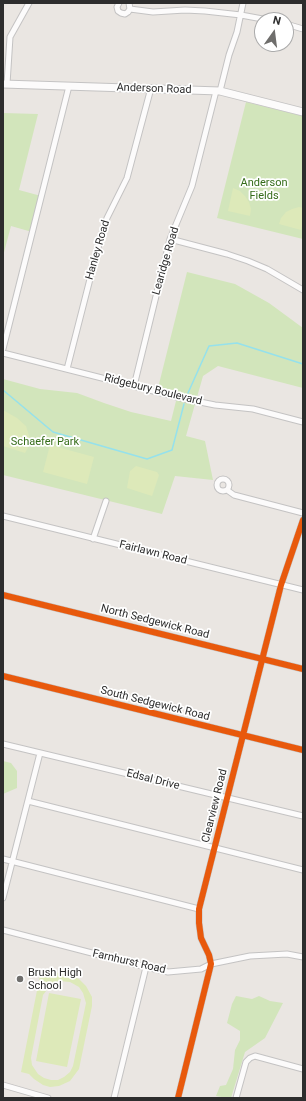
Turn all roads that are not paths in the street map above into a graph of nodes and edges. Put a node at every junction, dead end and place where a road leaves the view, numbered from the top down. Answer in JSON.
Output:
{"nodes":[{"id":1,"x":29,"y":3,"type":"edge"},
{"id":2,"x":119,"y":3,"type":"edge"},
{"id":3,"x":129,"y":3,"type":"edge"},
{"id":4,"x":243,"y":3,"type":"edge"},
{"id":5,"x":130,"y":9,"type":"junction"},
{"id":6,"x":241,"y":15,"type":"junction"},
{"id":7,"x":254,"y":17,"type":"edge"},
{"id":8,"x":5,"y":84,"type":"edge"},
{"id":9,"x":69,"y":86,"type":"junction"},
{"id":10,"x":151,"y":88,"type":"junction"},
{"id":11,"x":218,"y":91,"type":"junction"},
{"id":12,"x":303,"y":112,"type":"edge"},
{"id":13,"x":170,"y":239,"type":"junction"},
{"id":14,"x":303,"y":290,"type":"edge"},
{"id":15,"x":3,"y":349,"type":"edge"},
{"id":16,"x":3,"y":353,"type":"edge"},
{"id":17,"x":67,"y":369,"type":"junction"},
{"id":18,"x":134,"y":386,"type":"junction"},
{"id":19,"x":303,"y":422,"type":"edge"},
{"id":20,"x":227,"y":490,"type":"dead end"},
{"id":21,"x":106,"y":501,"type":"dead end"},
{"id":22,"x":303,"y":513,"type":"edge"},
{"id":23,"x":3,"y":516,"type":"edge"},
{"id":24,"x":303,"y":520,"type":"edge"},
{"id":25,"x":93,"y":539,"type":"junction"},
{"id":26,"x":281,"y":585,"type":"junction"},
{"id":27,"x":303,"y":590,"type":"edge"},
{"id":28,"x":3,"y":595,"type":"edge"},
{"id":29,"x":262,"y":659,"type":"junction"},
{"id":30,"x":303,"y":669,"type":"edge"},
{"id":31,"x":3,"y":676,"type":"edge"},
{"id":32,"x":243,"y":736,"type":"junction"},
{"id":33,"x":3,"y":744,"type":"edge"},
{"id":34,"x":303,"y":750,"type":"edge"},
{"id":35,"x":40,"y":753,"type":"junction"},
{"id":36,"x":228,"y":798,"type":"junction"},
{"id":37,"x":28,"y":801,"type":"junction"},
{"id":38,"x":303,"y":816,"type":"edge"},
{"id":39,"x":215,"y":848,"type":"junction"},
{"id":40,"x":3,"y":859,"type":"edge"},
{"id":41,"x":13,"y":861,"type":"junction"},
{"id":42,"x":303,"y":870,"type":"edge"},
{"id":43,"x":3,"y":898,"type":"edge"},
{"id":44,"x":199,"y":909,"type":"junction"},
{"id":45,"x":3,"y":930,"type":"edge"},
{"id":46,"x":303,"y":957,"type":"edge"},
{"id":47,"x":211,"y":964,"type":"junction"},
{"id":48,"x":146,"y":967,"type":"junction"},
{"id":49,"x":303,"y":1069,"type":"edge"},
{"id":50,"x":3,"y":1085,"type":"edge"},
{"id":51,"x":41,"y":1097,"type":"edge"},
{"id":52,"x":48,"y":1098,"type":"edge"},
{"id":53,"x":114,"y":1098,"type":"edge"},
{"id":54,"x":178,"y":1098,"type":"edge"},
{"id":55,"x":236,"y":1098,"type":"edge"}],
"edges":[{"from":1,"to":8,"type":"street"},
{"from":2,"to":5,"type":"street"},
{"from":3,"to":5,"type":"street"},
{"from":4,"to":6,"type":"street","name":"Learidge Road"},
{"from":5,"to":6,"type":"street"},
{"from":6,"to":7,"type":"street"},
{"from":6,"to":11,"type":"street","name":"Learidge Road"},
{"from":8,"to":9,"type":"street","name":"Anderson Road"},
{"from":9,"to":10,"type":"street","name":"Anderson Road"},
{"from":9,"to":15,"type":"street"},
{"from":10,"to":11,"type":"street","name":"Anderson Road"},
{"from":10,"to":17,"type":"street","name":"Hanley Road"},
{"from":11,"to":12,"type":"street","name":"Anderson Road"},
{"from":11,"to":13,"type":"street","name":"Learidge Road"},
{"from":13,"to":14,"type":"street"},
{"from":13,"to":18,"type":"street","name":"Learidge Road"},
{"from":16,"to":17,"type":"street","name":"Ridgebury Boulevard"},
{"from":17,"to":18,"type":"street","name":"Ridgebury Boulevard"},
{"from":18,"to":19,"type":"street","name":"Ridgebury Boulevard"},
{"from":20,"to":22,"type":"street"},
{"from":21,"to":25,"type":"street"},
{"from":23,"to":25,"type":"street","name":"Fairlawn Road"},
{"from":24,"to":26,"type":"street","name":"Clearview Road"},
{"from":25,"to":26,"type":"street","name":"Fairlawn Road"},
{"from":26,"to":27,"type":"street","name":"Fairlawn Road"},
{"from":26,"to":29,"type":"street","name":"Clearview Road"},
{"from":28,"to":29,"type":"street","name":"North Sedgewick Road"},
{"from":29,"to":30,"type":"street","name":"North Sedgewick Road"},
{"from":29,"to":32,"type":"street","name":"Clearview Road"},
{"from":31,"to":32,"type":"street","name":"South Sedgewick Road"},
{"from":32,"to":34,"type":"street","name":"South Sedgewick Road"},
{"from":32,"to":36,"type":"street","name":"Clearview Road"},
{"from":33,"to":35,"type":"street","name":"Edsal Drive"},
{"from":35,"to":36,"type":"street","name":"Edsal Drive"},
{"from":35,"to":37,"type":"street"},
{"from":36,"to":38,"type":"street","name":"Edsal Drive"},
{"from":36,"to":39,"type":"street","name":"Clearview Road"},
{"from":37,"to":39,"type":"street"},
{"from":37,"to":41,"type":"street"},
{"from":39,"to":42,"type":"street"},
{"from":39,"to":44,"type":"street","name":"Clearview Road"},
{"from":40,"to":41,"type":"street"},
{"from":41,"to":43,"type":"street"},
{"from":41,"to":44,"type":"street"},
{"from":44,"to":47,"type":"street","name":"Clearview Road"},
{"from":45,"to":48,"type":"street","name":"Farnhurst Road"},
{"from":46,"to":47,"type":"street","name":"Farnhurst Road"},
{"from":47,"to":48,"type":"street","name":"Farnhurst Road"},
{"from":47,"to":54,"type":"street"},
{"from":48,"to":53,"type":"street"},
{"from":49,"to":55,"type":"street"},
{"from":50,"to":51,"type":"street"},
{"from":51,"to":52,"type":"street"}]}
